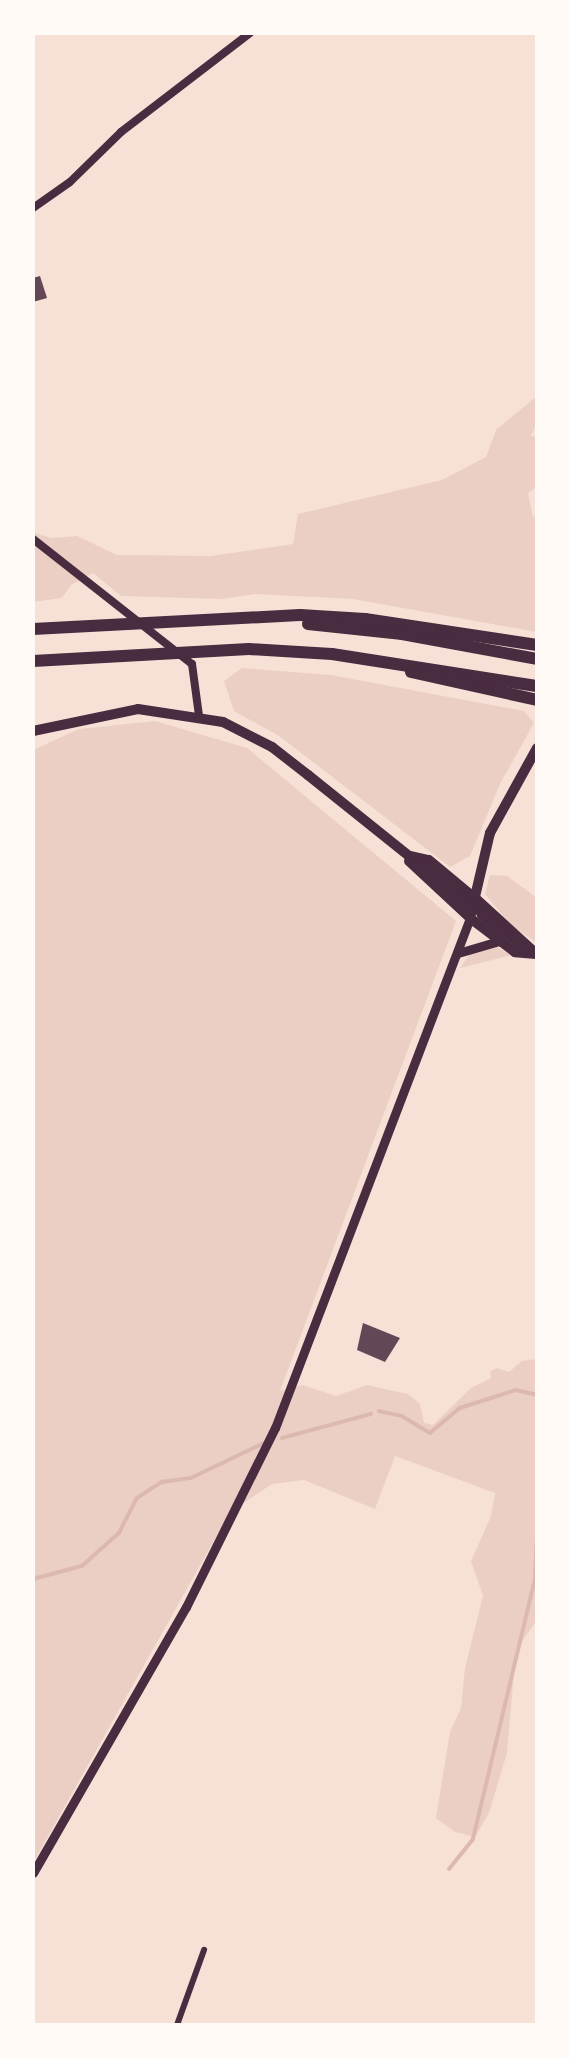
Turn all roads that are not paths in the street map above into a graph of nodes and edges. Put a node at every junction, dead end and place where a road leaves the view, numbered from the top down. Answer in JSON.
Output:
{"nodes":[{"id":1,"x":250,"y":33,"type":"edge"},
{"id":2,"x":33,"y":208,"type":"edge"},
{"id":3,"x":33,"y":539,"type":"edge"},
{"id":4,"x":228,"y":620,"type":"junction"},
{"id":5,"x":33,"y":629,"type":"edge"},
{"id":6,"x":537,"y":645,"type":"edge"},
{"id":7,"x":332,"y":654,"type":"junction"},
{"id":8,"x":537,"y":659,"type":"edge"},
{"id":9,"x":33,"y":661,"type":"edge"},
{"id":10,"x":537,"y":686,"type":"edge"},
{"id":11,"x":537,"y":700,"type":"edge"},
{"id":12,"x":199,"y":716,"type":"junction"},
{"id":13,"x":33,"y":731,"type":"edge"},
{"id":14,"x":537,"y":748,"type":"edge"},
{"id":15,"x":404,"y":855,"type":"junction"},
{"id":16,"x":472,"y":896,"type":"junction"},
{"id":17,"x":470,"y":918,"type":"junction"},
{"id":18,"x":499,"y":941,"type":"junction"},
{"id":19,"x":458,"y":953,"type":"junction"},
{"id":20,"x":536,"y":955,"type":"edge"},
{"id":21,"x":33,"y":1874,"type":"edge"},
{"id":22,"x":204,"y":1950,"type":"dead end"},
{"id":23,"x":177,"y":2025,"type":"edge"}],
"edges":[{"from":1,"to":2,"type":"street"},
{"from":3,"to":12,"type":"street"},
{"from":4,"to":5,"type":"highway"},
{"from":4,"to":6,"type":"highway"},
{"from":4,"to":8,"type":"highway"},
{"from":7,"to":9,"type":"highway"},
{"from":7,"to":10,"type":"highway"},
{"from":7,"to":11,"type":"highway"},
{"from":12,"to":13,"type":"main road"},
{"from":12,"to":15,"type":"main road"},
{"from":14,"to":16,"type":"highway"},
{"from":15,"to":16,"type":"main road"},
{"from":15,"to":17,"type":"main road"},
{"from":16,"to":17,"type":"highway"},
{"from":16,"to":20,"type":"highway"},
{"from":17,"to":18,"type":"highway"},
{"from":17,"to":19,"type":"main road"},
{"from":18,"to":19,"type":"main road"},
{"from":18,"to":20,"type":"highway"},
{"from":19,"to":21,"type":"main road"},
{"from":22,"to":23,"type":"street"}]}
